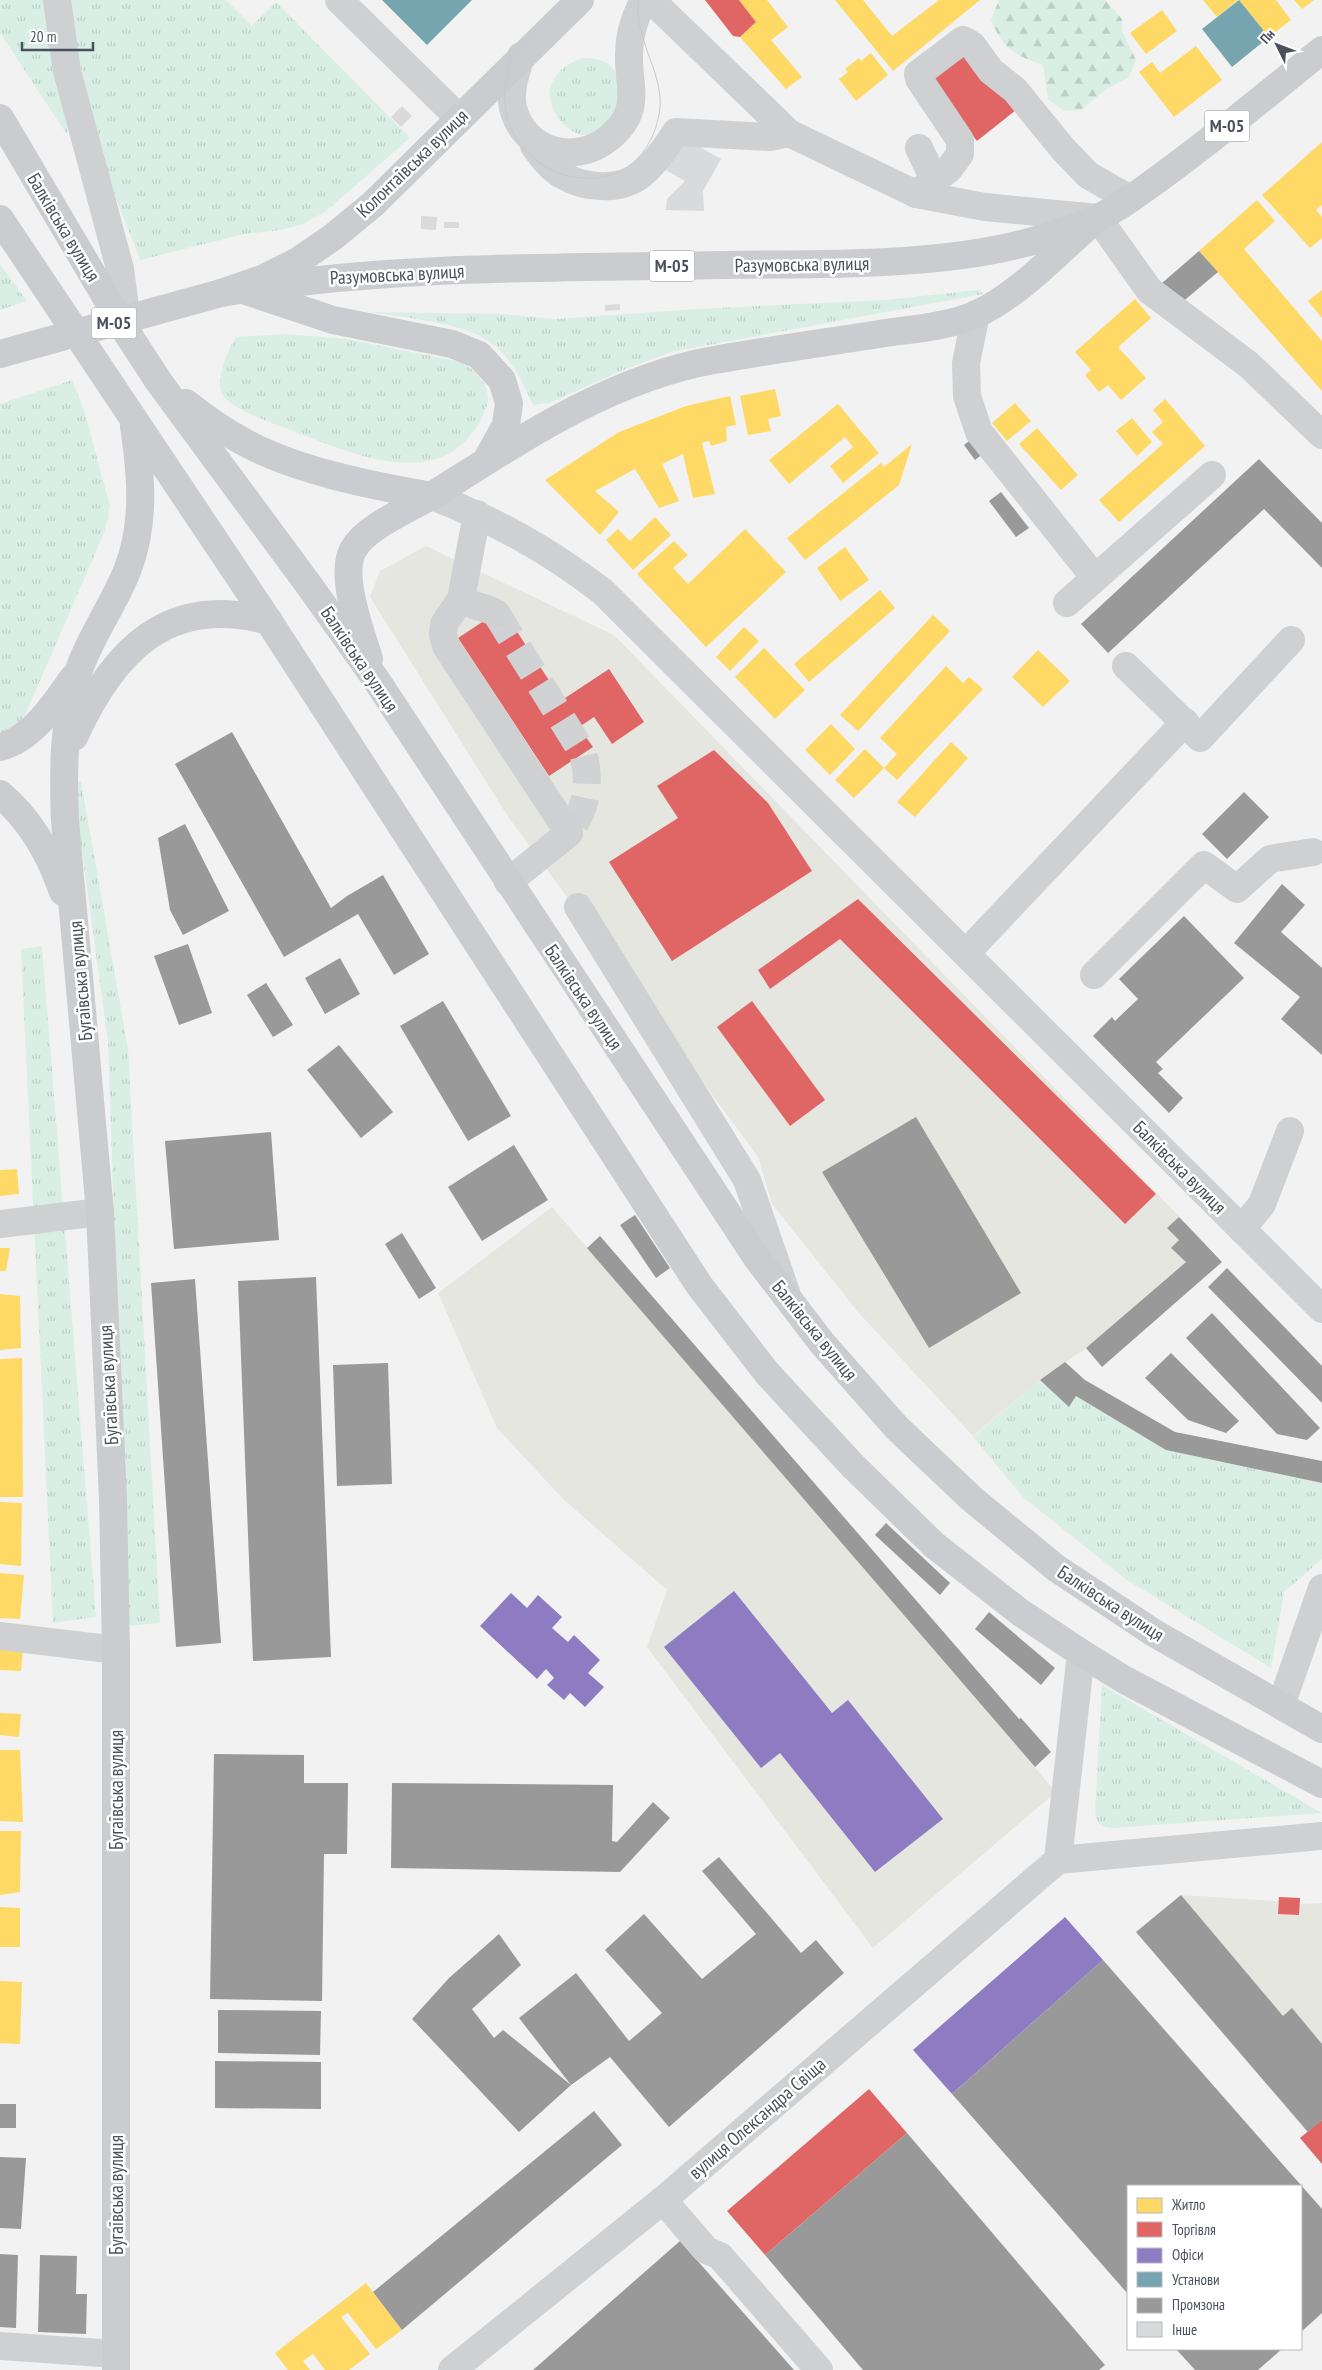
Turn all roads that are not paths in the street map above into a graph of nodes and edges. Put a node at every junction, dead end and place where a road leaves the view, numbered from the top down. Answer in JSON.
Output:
{"nodes":[{"id":1,"x":57,"y":0,"type":"edge"},
{"id":2,"x":340,"y":0,"type":"edge"},
{"id":3,"x":580,"y":0,"type":"edge"},
{"id":4,"x":644,"y":0,"type":"edge"},
{"id":5,"x":651,"y":0,"type":"edge"},
{"id":6,"x":1322,"y":50,"type":"edge"},
{"id":7,"x":521,"y":56,"type":"junction"},
{"id":8,"x":0,"y":118,"type":"edge"},
{"id":9,"x":459,"y":118,"type":"junction"},
{"id":10,"x":518,"y":126,"type":"junction"},
{"id":11,"x":789,"y":133,"type":"junction"},
{"id":12,"x":916,"y":194,"type":"junction"},
{"id":13,"x":1130,"y":199,"type":"junction"},
{"id":14,"x":1098,"y":218,"type":"junction"},
{"id":15,"x":0,"y":219,"type":"edge"},
{"id":16,"x":231,"y":291,"type":"junction"},
{"id":17,"x":976,"y":314,"type":"junction"},
{"id":18,"x":129,"y":336,"type":"junction"},
{"id":19,"x":4,"y":353,"type":"edge"},
{"id":20,"x":159,"y":382,"type":"junction"},
{"id":21,"x":133,"y":417,"type":"junction"},
{"id":22,"x":1322,"y":436,"type":"edge"},
{"id":23,"x":485,"y":462,"type":"junction"},
{"id":24,"x":1212,"y":475,"type":"dead end"},
{"id":25,"x":432,"y":496,"type":"junction"},
{"id":26,"x":477,"y":514,"type":"junction"},
{"id":27,"x":1095,"y":578,"type":"junction"},
{"id":28,"x":461,"y":599,"type":"junction"},
{"id":29,"x":1067,"y":603,"type":"dead end"},
{"id":30,"x":496,"y":613,"type":"tunnel mouth"},
{"id":31,"x":269,"y":621,"type":"junction"},
{"id":32,"x":1291,"y":640,"type":"dead end"},
{"id":33,"x":1126,"y":666,"type":"dead end"},
{"id":34,"x":79,"y":669,"type":"junction"},
{"id":35,"x":374,"y":678,"type":"junction"},
{"id":36,"x":1185,"y":722,"type":"junction"},
{"id":37,"x":0,"y":747,"type":"edge"},
{"id":38,"x":62,"y":764,"type":"junction"},
{"id":39,"x":0,"y":794,"type":"edge"},
{"id":40,"x":1319,"y":852,"type":"edge"},
{"id":41,"x":508,"y":882,"type":"junction"},
{"id":42,"x":578,"y":907,"type":"dead end"},
{"id":43,"x":75,"y":926,"type":"junction"},
{"id":44,"x":966,"y":953,"type":"junction"},
{"id":45,"x":1094,"y":975,"type":"dead end"},
{"id":46,"x":1290,"y":1131,"type":"dead end"},
{"id":47,"x":100,"y":1212,"type":"junction"},
{"id":48,"x":0,"y":1224,"type":"edge"},
{"id":49,"x":1242,"y":1229,"type":"junction"},
{"id":50,"x":788,"y":1298,"type":"junction"},
{"id":51,"x":1322,"y":1309,"type":"edge"},
{"id":52,"x":1322,"y":1588,"type":"edge"},
{"id":53,"x":0,"y":1636,"type":"edge"},
{"id":54,"x":116,"y":1650,"type":"junction"},
{"id":55,"x":1081,"y":1654,"type":"junction"},
{"id":56,"x":1281,"y":1706,"type":"junction"},
{"id":57,"x":1322,"y":1729,"type":"edge"},
{"id":58,"x":1322,"y":1784,"type":"edge"},
{"id":59,"x":1322,"y":1836,"type":"edge"},
{"id":60,"x":1058,"y":1860,"type":"junction"},
{"id":61,"x":669,"y":2194,"type":"junction"},
{"id":62,"x":0,"y":2346,"type":"edge"},
{"id":63,"x":116,"y":2362,"type":"edge"},
{"id":64,"x":452,"y":2370,"type":"edge"},
{"id":65,"x":819,"y":2370,"type":"edge"}],
"edges":[{"from":1,"to":18,"type":"street"},
{"from":2,"to":9,"type":"street"},
{"from":3,"to":7,"type":"main road","name":"Колонтаївська вулиця"},
{"from":4,"to":10,"type":"street"},
{"from":5,"to":11,"type":"street"},
{"from":6,"to":13,"type":"main road","name":"Разумовська вулиця","number":"М-05"},
{"from":7,"to":9,"type":"main road","name":"Колонтаївська вулиця"},
{"from":7,"to":10,"type":"street"},
{"from":8,"to":18,"type":"main road","name":"Балківська вулиця"},
{"from":9,"to":16,"type":"main road","name":"Колонтаївська вулиця"},
{"from":10,"to":11,"type":"street"},
{"from":11,"to":12,"type":"street"},
{"from":12,"to":13,"type":"street"},
{"from":12,"to":14,"type":"street"},
{"from":13,"to":14,"type":"main road","name":"Разумовська вулиця","number":"М-05"},
{"from":14,"to":16,"type":"main road","name":"Разумовська вулиця","number":"М-05"},
{"from":14,"to":17,"type":"main road"},
{"from":14,"to":22,"type":"street"},
{"from":15,"to":21,"type":"main road"},
{"from":16,"to":19,"type":"main road","number":"М-05"},
{"from":16,"to":23,"type":"main road"},
{"from":17,"to":23,"type":"main road"},
{"from":17,"to":27,"type":"street"},
{"from":18,"to":20,"type":"main road","name":"Балківська вулиця"},
{"from":20,"to":25,"type":"main road"},
{"from":20,"to":35,"type":"main road","name":"Балківська вулиця"},
{"from":21,"to":31,"type":"main road"},
{"from":21,"to":34,"type":"main road","name":"Бугаївська вулиця"},
{"from":23,"to":25,"type":"main road"},
{"from":24,"to":27,"type":"street"},
{"from":25,"to":26,"type":"street","name":"Балківська вулиця"},
{"from":25,"to":35,"type":"main road"},
{"from":26,"to":28,"type":"street"},
{"from":26,"to":44,"type":"street","name":"Балківська вулиця"},
{"from":27,"to":29,"type":"street"},
{"from":28,"to":30,"type":"street"},
{"from":28,"to":41,"type":"street"},
{"from":31,"to":38,"type":"main road"},
{"from":31,"to":55,"type":"main road"},
{"from":32,"to":36,"type":"street"},
{"from":33,"to":36,"type":"street"},
{"from":34,"to":37,"type":"main road"},
{"from":34,"to":38,"type":"main road","name":"Бугаївська вулиця"},
{"from":35,"to":41,"type":"main road","name":"Балківська вулиця"},
{"from":36,"to":44,"type":"street"},
{"from":38,"to":43,"type":"main road","name":"Бугаївська вулиця"},
{"from":39,"to":43,"type":"main road"},
{"from":40,"to":45,"type":"street"},
{"from":41,"to":50,"type":"main road","name":"Балківська вулиця"},
{"from":42,"to":50,"type":"street"},
{"from":43,"to":47,"type":"main road","name":"Бугаївська вулиця"},
{"from":44,"to":49,"type":"street","name":"Балківська вулиця"},
{"from":46,"to":49,"type":"street"},
{"from":47,"to":48,"type":"street"},
{"from":47,"to":54,"type":"main road","name":"Бугаївська вулиця"},
{"from":49,"to":51,"type":"street","name":"Балківська вулиця"},
{"from":50,"to":56,"type":"main road","name":"Балківська вулиця"},
{"from":52,"to":56,"type":"street"},
{"from":53,"to":54,"type":"street"},
{"from":54,"to":63,"type":"main road","name":"Бугаївська вулиця"},
{"from":55,"to":58,"type":"main road"},
{"from":55,"to":60,"type":"street"},
{"from":56,"to":57,"type":"main road","name":"Балківська вулиця"},
{"from":59,"to":60,"type":"street"},
{"from":60,"to":61,"type":"street","name":"вулиця Олександра Свіща"},
{"from":61,"to":64,"type":"street","name":"вулиця Олександра Свіща"},
{"from":61,"to":65,"type":"street"},
{"from":62,"to":63,"type":"street"}]}
